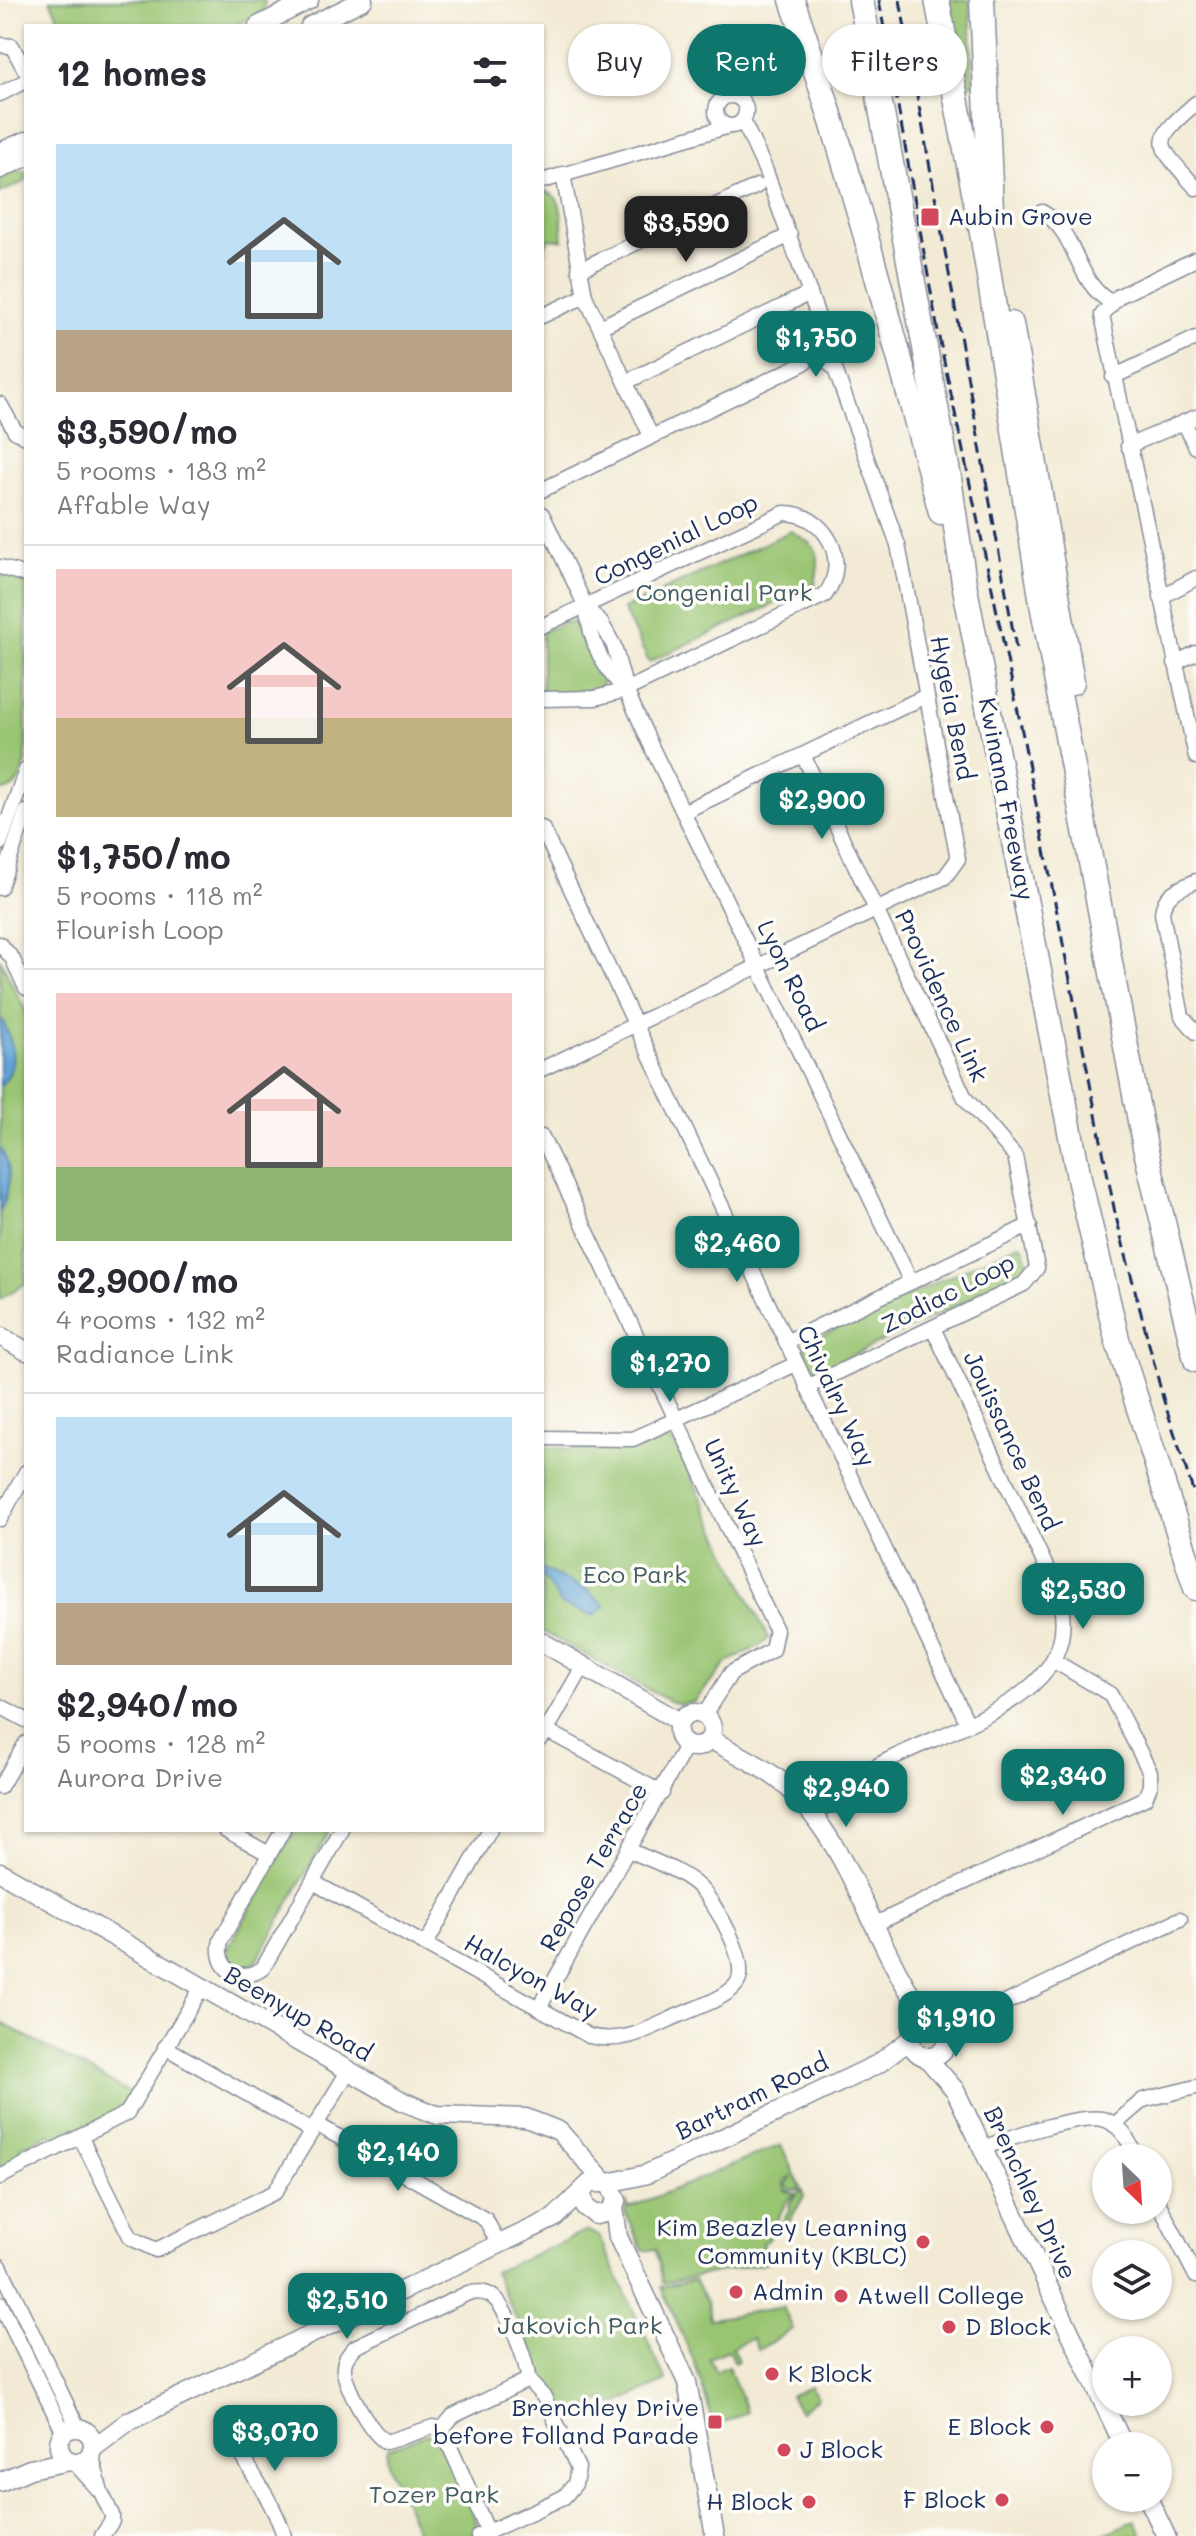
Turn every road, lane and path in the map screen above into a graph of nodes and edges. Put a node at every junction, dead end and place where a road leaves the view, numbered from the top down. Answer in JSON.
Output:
{"nodes":[{"id":1,"x":363,"y":0,"type":"edge"},
{"id":2,"x":792,"y":0,"type":"edge"},
{"id":3,"x":861,"y":0,"type":"edge"},
{"id":4,"x":937,"y":0,"type":"edge"},
{"id":5,"x":982,"y":0,"type":"edge"},
{"id":6,"x":302,"y":2,"type":"edge"},
{"id":7,"x":262,"y":24,"type":"edge"},
{"id":8,"x":314,"y":24,"type":"edge"},
{"id":9,"x":317,"y":24,"type":"edge"},
{"id":10,"x":0,"y":45,"type":"edge"},
{"id":11,"x":24,"y":68,"type":"edge"},
{"id":12,"x":24,"y":82,"type":"edge"},
{"id":13,"x":0,"y":94,"type":"edge"},
{"id":14,"x":1196,"y":103,"type":"edge"},
{"id":15,"x":716,"y":111,"type":"junction"},
{"id":16,"x":736,"y":124,"type":"junction"},
{"id":17,"x":685,"y":140,"type":"junction"},
{"id":18,"x":24,"y":142,"type":"edge"},
{"id":19,"x":0,"y":152,"type":"edge"},
{"id":20,"x":24,"y":158,"type":"edge"},
{"id":21,"x":0,"y":169,"type":"edge"},
{"id":22,"x":563,"y":174,"type":"junction"},
{"id":23,"x":544,"y":180,"type":"edge"},
{"id":24,"x":757,"y":186,"type":"dead end"},
{"id":25,"x":1196,"y":188,"type":"edge"},
{"id":26,"x":1042,"y":212,"type":"dead end"},
{"id":27,"x":790,"y":235,"type":"junction"},
{"id":28,"x":1196,"y":259,"type":"edge"},
{"id":29,"x":579,"y":270,"type":"junction"},
{"id":30,"x":810,"y":293,"type":"junction"},
{"id":31,"x":585,"y":296,"type":"junction"},
{"id":32,"x":1111,"y":302,"type":"junction"},
{"id":33,"x":544,"y":315,"type":"edge"},
{"id":34,"x":600,"y":327,"type":"junction"},
{"id":35,"x":1196,"y":338,"type":"edge"},
{"id":36,"x":819,"y":353,"type":"junction"},
{"id":37,"x":1113,"y":377,"type":"junction"},
{"id":38,"x":626,"y":382,"type":"junction"},
{"id":39,"x":0,"y":404,"type":"edge"},
{"id":40,"x":1190,"y":420,"type":"edge"},
{"id":41,"x":24,"y":436,"type":"edge"},
{"id":42,"x":651,"y":436,"type":"junction"},
{"id":43,"x":1128,"y":446,"type":"junction"},
{"id":44,"x":1196,"y":447,"type":"edge"},
{"id":45,"x":544,"y":489,"type":"edge"},
{"id":46,"x":544,"y":518,"type":"edge"},
{"id":47,"x":0,"y":567,"type":"edge"},
{"id":48,"x":24,"y":574,"type":"edge"},
{"id":49,"x":1196,"y":578,"type":"edge"},
{"id":50,"x":964,"y":583,"type":"junction"},
{"id":51,"x":1161,"y":597,"type":"junction"},
{"id":52,"x":586,"y":607,"type":"junction"},
{"id":53,"x":544,"y":625,"type":"edge"},
{"id":54,"x":1196,"y":653,"type":"edge"},
{"id":55,"x":1175,"y":663,"type":"junction"},
{"id":56,"x":626,"y":690,"type":"junction"},
{"id":57,"x":926,"y":696,"type":"junction"},
{"id":58,"x":544,"y":699,"type":"edge"},
{"id":59,"x":1193,"y":726,"type":"edge"},
{"id":60,"x":803,"y":755,"type":"junction"},
{"id":61,"x":1196,"y":757,"type":"edge"},
{"id":62,"x":24,"y":778,"type":"edge"},
{"id":63,"x":17,"y":804,"type":"edge"},
{"id":64,"x":683,"y":812,"type":"junction"},
{"id":65,"x":544,"y":832,"type":"edge"},
{"id":66,"x":0,"y":843,"type":"edge"},
{"id":67,"x":1088,"y":845,"type":"junction"},
{"id":68,"x":1196,"y":881,"type":"edge"},
{"id":69,"x":0,"y":888,"type":"edge"},
{"id":70,"x":876,"y":910,"type":"junction"},
{"id":71,"x":0,"y":944,"type":"edge"},
{"id":72,"x":758,"y":967,"type":"junction"},
{"id":73,"x":24,"y":984,"type":"edge"},
{"id":74,"x":635,"y":1025,"type":"junction"},
{"id":75,"x":1196,"y":1032,"type":"edge"},
{"id":76,"x":544,"y":1068,"type":"edge"},
{"id":77,"x":544,"y":1141,"type":"edge"},
{"id":78,"x":1030,"y":1225,"type":"junction"},
{"id":79,"x":911,"y":1282,"type":"junction"},
{"id":80,"x":933,"y":1328,"type":"junction"},
{"id":81,"x":0,"y":1336,"type":"edge"},
{"id":82,"x":786,"y":1342,"type":"junction"},
{"id":83,"x":24,"y":1350,"type":"edge"},
{"id":84,"x":1196,"y":1360,"type":"edge"},
{"id":85,"x":796,"y":1364,"type":"junction"},
{"id":86,"x":807,"y":1387,"type":"junction"},
{"id":87,"x":676,"y":1422,"type":"junction"},
{"id":88,"x":544,"y":1438,"type":"edge"},
{"id":89,"x":24,"y":1476,"type":"edge"},
{"id":90,"x":0,"y":1519,"type":"edge"},
{"id":91,"x":1196,"y":1588,"type":"edge"},
{"id":92,"x":544,"y":1643,"type":"edge"},
{"id":93,"x":1054,"y":1661,"type":"junction"},
{"id":94,"x":584,"y":1665,"type":"junction"},
{"id":95,"x":0,"y":1706,"type":"edge"},
{"id":96,"x":704,"y":1715,"type":"junction"},
{"id":97,"x":24,"y":1719,"type":"edge"},
{"id":98,"x":680,"y":1722,"type":"junction"},
{"id":99,"x":967,"y":1722,"type":"junction"},
{"id":100,"x":544,"y":1732,"type":"edge"},
{"id":101,"x":710,"y":1739,"type":"junction"},
{"id":102,"x":24,"y":1746,"type":"edge"},
{"id":103,"x":686,"y":1746,"type":"junction"},
{"id":104,"x":0,"y":1787,"type":"edge"},
{"id":105,"x":662,"y":1793,"type":"junction"},
{"id":106,"x":812,"y":1816,"type":"junction"},
{"id":107,"x":230,"y":1832,"type":"edge"},
{"id":108,"x":282,"y":1832,"type":"edge"},
{"id":109,"x":341,"y":1832,"type":"edge"},
{"id":110,"x":489,"y":1832,"type":"edge"},
{"id":111,"x":629,"y":1850,"type":"junction"},
{"id":112,"x":269,"y":1854,"type":"junction"},
{"id":113,"x":0,"y":1872,"type":"edge"},
{"id":114,"x":313,"y":1882,"type":"junction"},
{"id":115,"x":1180,"y":1919,"type":"dead end"},
{"id":116,"x":873,"y":1925,"type":"junction"},
{"id":117,"x":426,"y":1944,"type":"junction"},
{"id":118,"x":202,"y":1987,"type":"junction"},
{"id":119,"x":539,"y":2008,"type":"junction"},
{"id":120,"x":929,"y":2039,"type":"junction"},
{"id":121,"x":165,"y":2047,"type":"junction"},
{"id":122,"x":349,"y":2070,"type":"junction"},
{"id":123,"x":1196,"y":2087,"type":"edge"},
{"id":124,"x":1114,"y":2125,"type":"junction"},
{"id":125,"x":314,"y":2127,"type":"junction"},
{"id":126,"x":81,"y":2138,"type":"junction"},
{"id":127,"x":1130,"y":2144,"type":"edge"},
{"id":128,"x":983,"y":2149,"type":"junction"},
{"id":129,"x":580,"y":2157,"type":"junction"},
{"id":130,"x":647,"y":2174,"type":"junction"},
{"id":131,"x":0,"y":2177,"type":"edge"},
{"id":132,"x":606,"y":2182,"type":"junction"},
{"id":133,"x":584,"y":2191,"type":"junction"},
{"id":134,"x":616,"y":2204,"type":"junction"},
{"id":135,"x":593,"y":2214,"type":"junction"},
{"id":136,"x":554,"y":2218,"type":"junction"},
{"id":137,"x":1169,"y":2224,"type":"edge"},
{"id":138,"x":618,"y":2237,"type":"junction"},
{"id":139,"x":499,"y":2245,"type":"junction"},
{"id":140,"x":0,"y":2266,"type":"edge"},
{"id":141,"x":1196,"y":2276,"type":"edge"},
{"id":142,"x":0,"y":2303,"type":"edge"},
{"id":143,"x":528,"y":2380,"type":"junction"},
{"id":144,"x":228,"y":2423,"type":"dead end"},
{"id":145,"x":121,"y":2426,"type":"junction"},
{"id":146,"x":442,"y":2429,"type":"junction"},
{"id":147,"x":1117,"y":2432,"type":"edge"},
{"id":148,"x":71,"y":2433,"type":"junction"},
{"id":149,"x":92,"y":2451,"type":"junction"},
{"id":150,"x":72,"y":2462,"type":"junction"},
{"id":151,"x":30,"y":2469,"type":"junction"},
{"id":152,"x":0,"y":2482,"type":"edge"},
{"id":153,"x":101,"y":2492,"type":"junction"},
{"id":154,"x":1155,"y":2512,"type":"edge"},
{"id":155,"x":483,"y":2534,"type":"edge"},
{"id":156,"x":102,"y":2536,"type":"edge"},
{"id":157,"x":284,"y":2536,"type":"edge"},
{"id":158,"x":715,"y":2536,"type":"edge"},
{"id":159,"x":1166,"y":2536,"type":"edge"}],
"edges":[{"from":1,"to":9,"type":"street"},
{"from":2,"to":50,"type":"highway"},
{"from":3,"to":50,"type":"highway","name":"Kwinana Freeway"},
{"from":4,"to":67,"type":"highway"},
{"from":5,"to":67,"type":"highway"},
{"from":6,"to":7,"type":"street"},
{"from":6,"to":8,"type":"street"},
{"from":10,"to":11,"type":"street"},
{"from":12,"to":13,"type":"street"},
{"from":14,"to":25,"type":"street"},
{"from":15,"to":16,"type":"street"},
{"from":15,"to":16,"type":"street"},
{"from":15,"to":17,"type":"street"},
{"from":16,"to":17,"type":"street"},
{"from":16,"to":27,"type":"street"},
{"from":17,"to":22,"type":"street"},
{"from":18,"to":19,"type":"street"},
{"from":20,"to":21,"type":"street"},
{"from":22,"to":23,"type":"street"},
{"from":22,"to":29,"type":"street"},
{"from":24,"to":29,"type":"street"},
{"from":26,"to":32,"type":"street"},
{"from":27,"to":30,"type":"street"},
{"from":27,"to":34,"type":"street"},
{"from":28,"to":32,"type":"street"},
{"from":29,"to":31,"type":"street"},
{"from":30,"to":36,"type":"street"},
{"from":30,"to":38,"type":"street"},
{"from":31,"to":33,"type":"street"},
{"from":31,"to":34,"type":"street"},
{"from":32,"to":37,"type":"street"},
{"from":34,"to":38,"type":"street"},
{"from":35,"to":37,"type":"street"},
{"from":36,"to":42,"type":"street"},
{"from":36,"to":57,"type":"street","name":"Hygeia Bend"},
{"from":37,"to":43,"type":"street"},
{"from":38,"to":42,"type":"street"},
{"from":39,"to":41,"type":"street"},
{"from":40,"to":43,"type":"street"},
{"from":40,"to":44,"type":"street"},
{"from":42,"to":45,"type":"street"},
{"from":43,"to":51,"type":"street"},
{"from":46,"to":52,"type":"street","name":"Lyon Road"},
{"from":47,"to":48,"type":"street"},
{"from":49,"to":51,"type":"street"},
{"from":50,"to":91,"type":"highway","name":"Kwinana Freeway"},
{"from":51,"to":55,"type":"street"},
{"from":52,"to":53,"type":"street","name":"Congenial Loop"},
{"from":52,"to":56,"type":"street","name":"Lyon Road"},
{"from":52,"to":56,"type":"street","name":"Congenial Loop"},
{"from":54,"to":55,"type":"street"},
{"from":55,"to":59,"type":"street"},
{"from":56,"to":58,"type":"street","name":"Congenial Loop"},
{"from":56,"to":64,"type":"street","name":"Lyon Road"},
{"from":57,"to":60,"type":"street"},
{"from":57,"to":70,"type":"street","name":"Hygeia Bend"},
{"from":59,"to":61,"type":"street"},
{"from":60,"to":64,"type":"street"},
{"from":60,"to":70,"type":"street","name":"Providence Link"},
{"from":62,"to":63,"type":"street"},
{"from":63,"to":66,"type":"street"},
{"from":63,"to":69,"type":"street"},
{"from":64,"to":72,"type":"street","name":"Lyon Road"},
{"from":65,"to":74,"type":"street","name":"Chivalry Way"},
{"from":67,"to":84,"type":"highway"},
{"from":68,"to":75,"type":"street"},
{"from":70,"to":72,"type":"street","name":"Hygeia Bend"},
{"from":70,"to":78,"type":"street","name":"Providence Link"},
{"from":71,"to":73,"type":"street"},
{"from":72,"to":74,"type":"street","name":"Hygeia Bend"},
{"from":72,"to":79,"type":"street","name":"Lyon Road"},
{"from":74,"to":76,"type":"street","name":"Hygeia Bend"},
{"from":74,"to":82,"type":"street","name":"Chivalry Way"},
{"from":77,"to":87,"type":"street","name":"Unity Way"},
{"from":78,"to":79,"type":"street","name":"Zodiac Loop"},
{"from":78,"to":80,"type":"street","name":"Zodiac Loop"},
{"from":79,"to":82,"type":"street","name":"Zodiac Loop"},
{"from":80,"to":86,"type":"street","name":"Zodiac Loop"},
{"from":80,"to":93,"type":"street","name":"Jouissance Bend"},
{"from":81,"to":83,"type":"street"},
{"from":82,"to":85,"type":"street","name":"Chivalry Way"},
{"from":85,"to":86,"type":"street","name":"Chivalry Way"},
{"from":85,"to":87,"type":"street"},
{"from":86,"to":99,"type":"street","name":"Chivalry Way"},
{"from":87,"to":88,"type":"street"},
{"from":87,"to":96,"type":"street","name":"Unity Way"},
{"from":89,"to":90,"type":"street"},
{"from":92,"to":94,"type":"street"},
{"from":93,"to":99,"type":"street","name":"Jouissance Bend"},
{"from":93,"to":116,"type":"street"},
{"from":94,"to":98,"type":"street"},
{"from":94,"to":100,"type":"street"},
{"from":95,"to":97,"type":"street"},
{"from":96,"to":98,"type":"street"},
{"from":96,"to":101,"type":"street"},
{"from":98,"to":103,"type":"street"},
{"from":99,"to":106,"type":"street","name":"Jouissance Bend"},
{"from":100,"to":105,"type":"street"},
{"from":101,"to":103,"type":"street"},
{"from":101,"to":106,"type":"street"},
{"from":102,"to":104,"type":"street"},
{"from":103,"to":105,"type":"street","name":"Repose Terrace"},
{"from":105,"to":111,"type":"street","name":"Repose Terrace"},
{"from":106,"to":116,"type":"street"},
{"from":107,"to":112,"type":"street"},
{"from":108,"to":112,"type":"street"},
{"from":109,"to":114,"type":"street"},
{"from":110,"to":117,"type":"street"},
{"from":111,"to":119,"type":"street","name":"Repose Terrace"},
{"from":111,"to":119,"type":"street","name":"Halcyon Way"},
{"from":112,"to":114,"type":"street"},
{"from":113,"to":118,"type":"street","name":"Beenyup Road"},
{"from":114,"to":117,"type":"street","name":"Halcyon Way"},
{"from":115,"to":120,"type":"street","name":"Bartram Road"},
{"from":116,"to":120,"type":"street"},
{"from":117,"to":119,"type":"street","name":"Halcyon Way"},
{"from":118,"to":121,"type":"street"},
{"from":118,"to":122,"type":"street","name":"Beenyup Road"},
{"from":120,"to":128,"type":"street","name":"Brenchley Drive"},
{"from":120,"to":130,"type":"street","name":"Bartram Road"},
{"from":121,"to":125,"type":"street"},
{"from":121,"to":126,"type":"street"},
{"from":122,"to":125,"type":"street"},
{"from":122,"to":129,"type":"street","name":"Beenyup Road"},
{"from":123,"to":124,"type":"street"},
{"from":124,"to":127,"type":"street"},
{"from":124,"to":128,"type":"street"},
{"from":125,"to":126,"type":"street"},
{"from":125,"to":139,"type":"street"},
{"from":126,"to":131,"type":"street"},
{"from":128,"to":147,"type":"street","name":"Brenchley Drive"},
{"from":129,"to":132,"type":"street","name":"Beenyup Road"},
{"from":129,"to":133,"type":"street"},
{"from":130,"to":132,"type":"street","name":"Bartram Road"},
{"from":130,"to":134,"type":"street","name":"Bartram Road"},
{"from":132,"to":133,"type":"street","name":"Bartram Road"},
{"from":132,"to":134,"type":"street"},
{"from":133,"to":135,"type":"street"},
{"from":133,"to":136,"type":"street"},
{"from":134,"to":135,"type":"street","name":"Bartram Road"},
{"from":134,"to":138,"type":"street"},
{"from":135,"to":136,"type":"street"},
{"from":135,"to":138,"type":"street"},
{"from":136,"to":139,"type":"street"},
{"from":137,"to":141,"type":"street"},
{"from":138,"to":158,"type":"street"},
{"from":139,"to":145,"type":"street"},
{"from":140,"to":148,"type":"street"},
{"from":142,"to":148,"type":"street"},
{"from":143,"to":146,"type":"street"},
{"from":143,"to":146,"type":"street"},
{"from":143,"to":155,"type":"street"},
{"from":144,"to":157,"type":"street"},
{"from":145,"to":148,"type":"street"},
{"from":145,"to":149,"type":"street"},
{"from":146,"to":155,"type":"street"},
{"from":148,"to":149,"type":"street"},
{"from":148,"to":150,"type":"street"},
{"from":148,"to":151,"type":"street"},
{"from":149,"to":150,"type":"street"},
{"from":149,"to":153,"type":"street"},
{"from":150,"to":151,"type":"street"},
{"from":150,"to":153,"type":"street"},
{"from":151,"to":152,"type":"street"},
{"from":153,"to":156,"type":"street"},
{"from":154,"to":159,"type":"street"}]}
